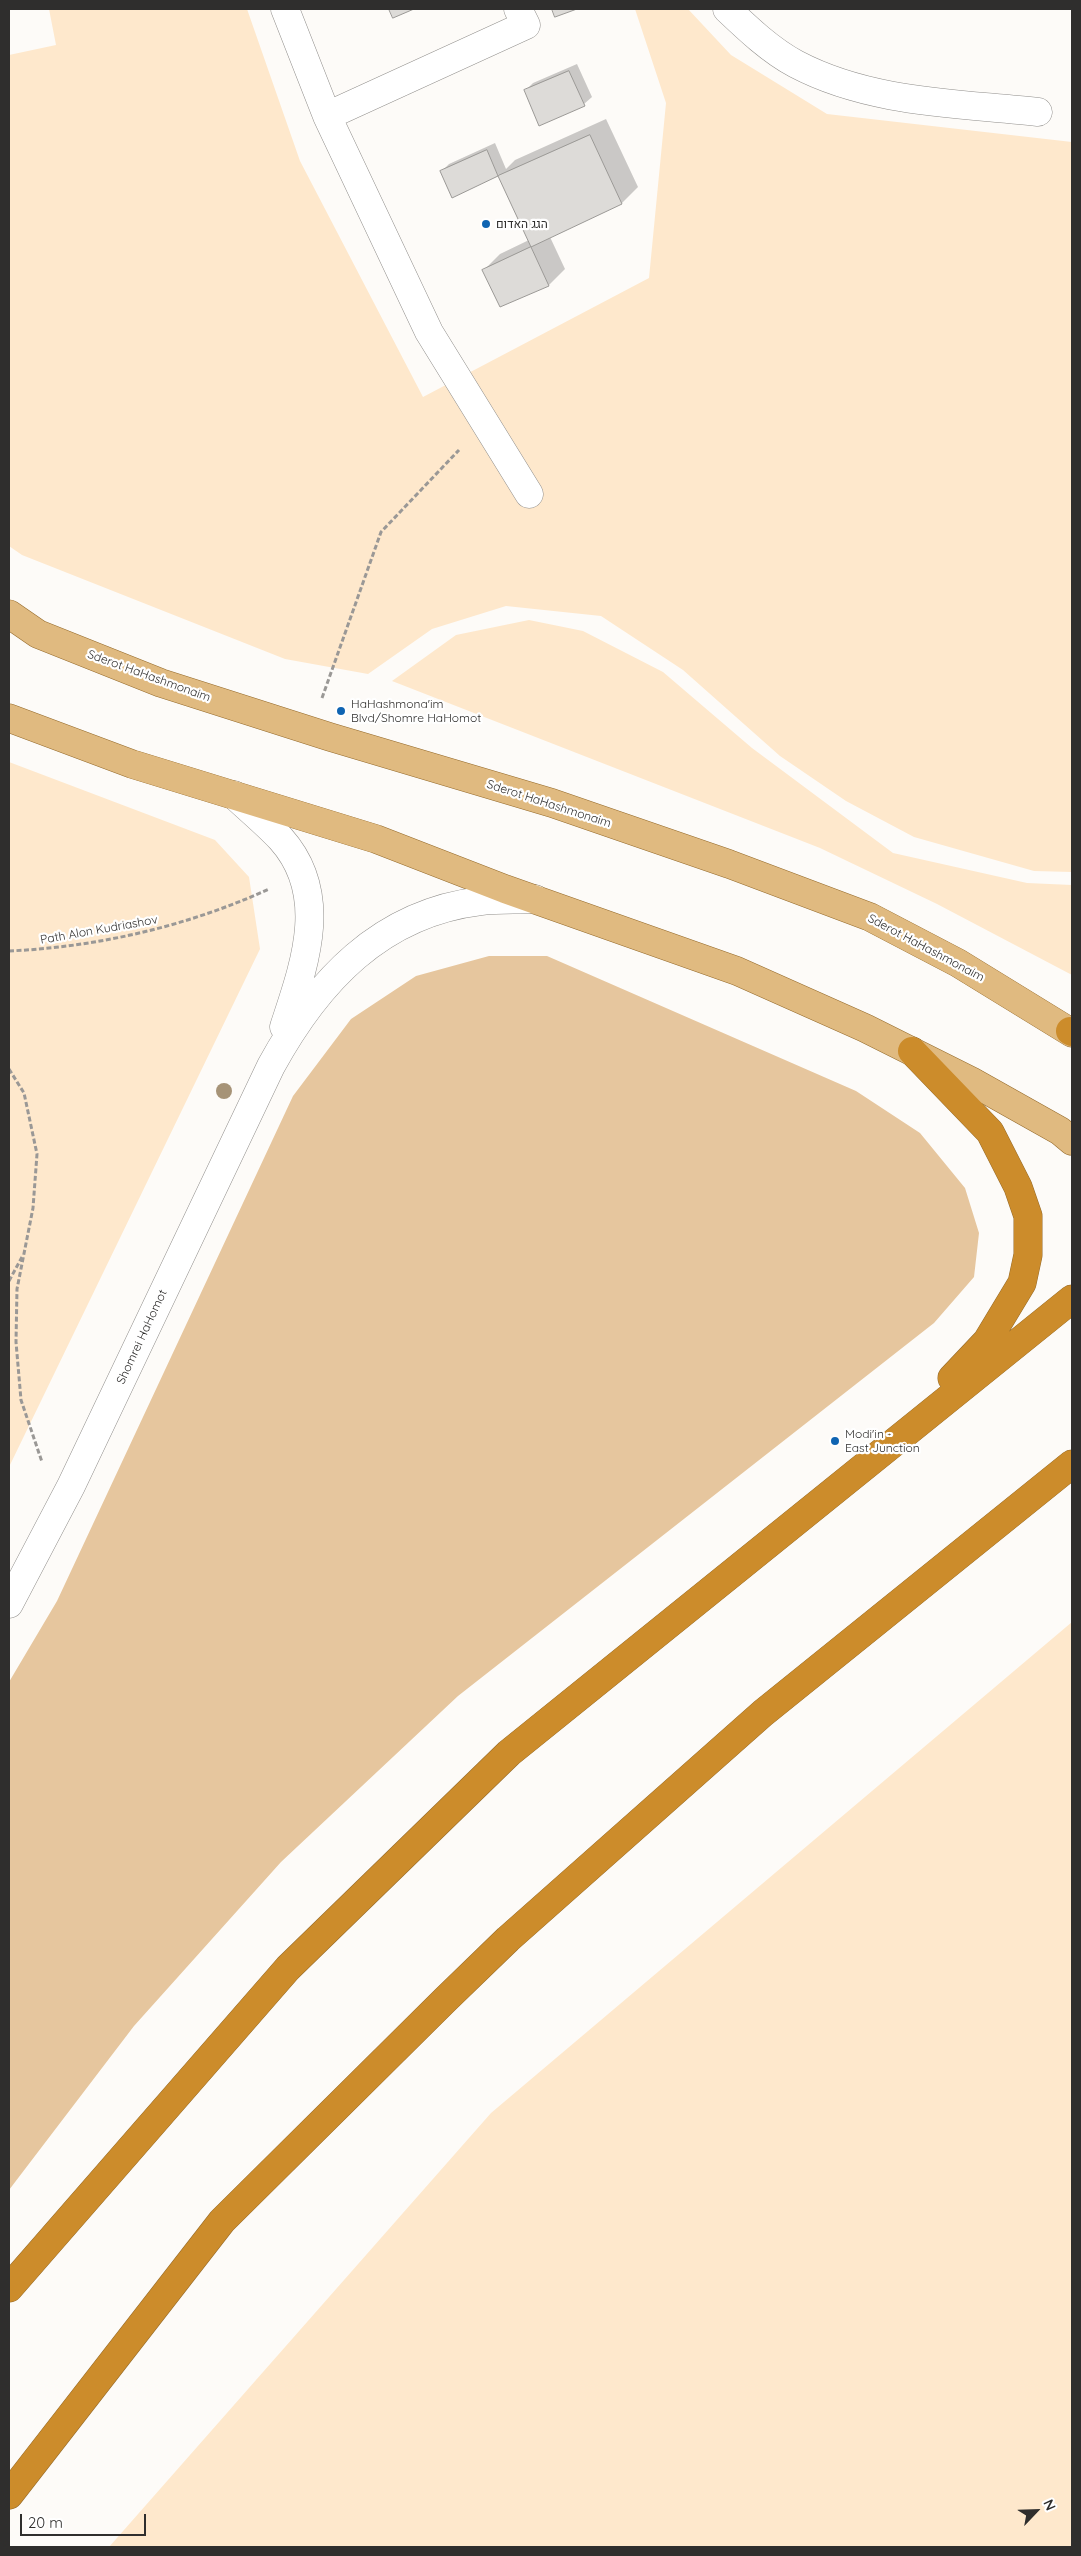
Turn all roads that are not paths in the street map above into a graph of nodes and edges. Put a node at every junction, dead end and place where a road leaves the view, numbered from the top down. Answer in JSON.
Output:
{"nodes":[{"id":1,"x":285,"y":9,"type":"edge"},
{"id":2,"x":518,"y":9,"type":"edge"},
{"id":3,"x":727,"y":9,"type":"edge"},
{"id":4,"x":1038,"y":112,"type":"dead end"},
{"id":5,"x":327,"y":116,"type":"junction"},
{"id":6,"x":529,"y":494,"type":"dead end"},
{"id":7,"x":9,"y":614,"type":"edge"},
{"id":8,"x":9,"y":718,"type":"edge"},
{"id":9,"x":234,"y":795,"type":"junction"},
{"id":10,"x":535,"y":899,"type":"junction"},
{"id":11,"x":1071,"y":1032,"type":"edge"},
{"id":12,"x":912,"y":1051,"type":"junction"},
{"id":13,"x":271,"y":1066,"type":"junction"},
{"id":14,"x":1072,"y":1141,"type":"edge"},
{"id":15,"x":1072,"y":1299,"type":"edge"},
{"id":16,"x":883,"y":1452,"type":"junction"},
{"id":17,"x":1072,"y":1464,"type":"edge"},
{"id":18,"x":9,"y":1604,"type":"edge"},
{"id":19,"x":9,"y":2288,"type":"edge"},
{"id":20,"x":9,"y":2495,"type":"edge"}],
"edges":[{"from":1,"to":5,"type":"street"},
{"from":2,"to":5,"type":"street"},
{"from":3,"to":4,"type":"street"},
{"from":5,"to":6,"type":"street"},
{"from":7,"to":11,"type":"main road","name":"Sderot HaHashmonaim"},
{"from":8,"to":9,"type":"main road"},
{"from":9,"to":10,"type":"main road"},
{"from":9,"to":13,"type":"street","name":"Shomrei HaHomot"},
{"from":10,"to":12,"type":"main road"},
{"from":10,"to":13,"type":"street","name":"Shomrei HaHomot"},
{"from":12,"to":14,"type":"main road"},
{"from":12,"to":16,"type":"highway"},
{"from":13,"to":18,"type":"street","name":"Shomrei HaHomot"},
{"from":15,"to":16,"type":"highway"},
{"from":16,"to":19,"type":"highway"},
{"from":17,"to":20,"type":"highway"}]}
